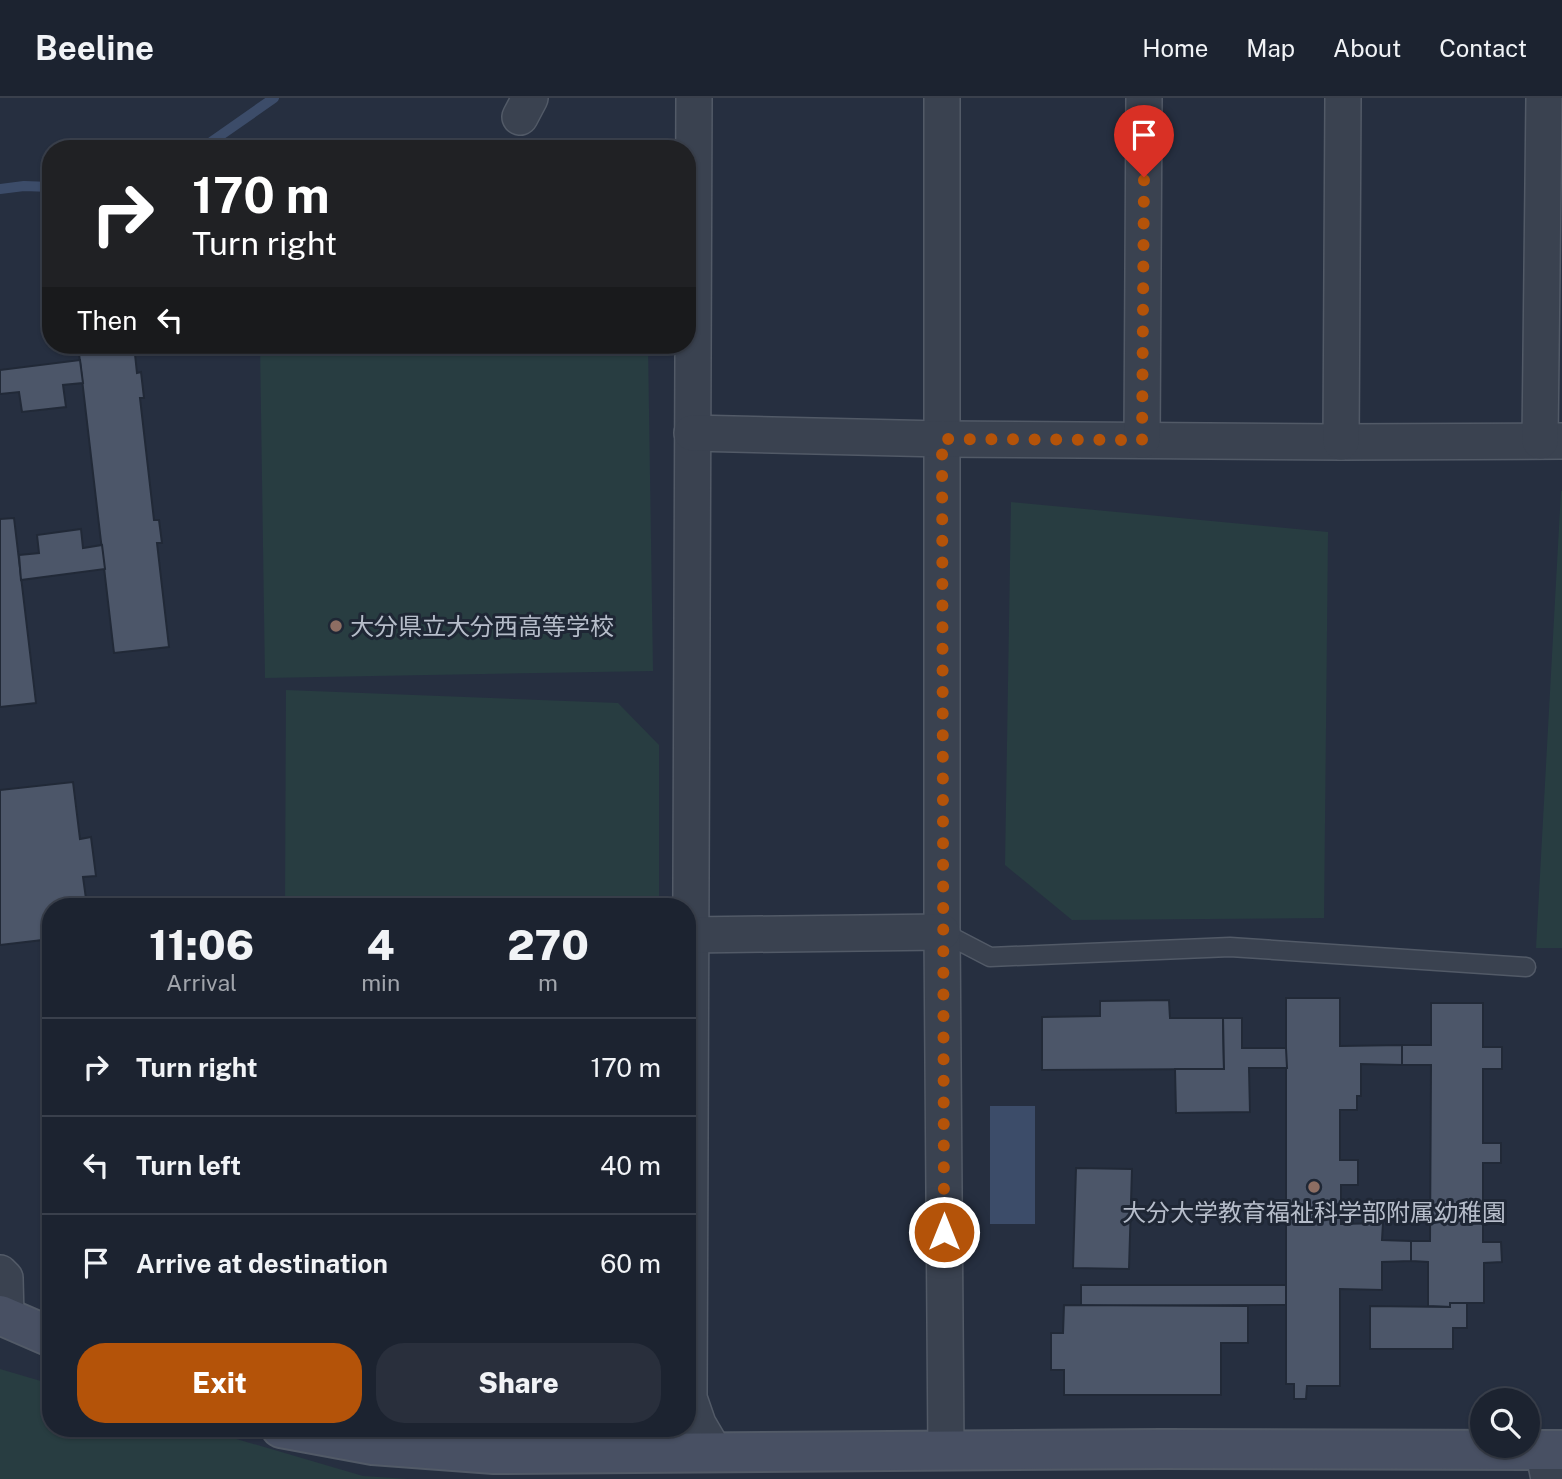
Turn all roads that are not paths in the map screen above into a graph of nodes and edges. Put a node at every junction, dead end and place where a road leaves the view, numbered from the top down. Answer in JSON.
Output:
{"nodes":[{"id":1,"x":694,"y":98,"type":"edge"},
{"id":2,"x":942,"y":98,"type":"edge"},
{"id":3,"x":1144,"y":98,"type":"edge"},
{"id":4,"x":1343,"y":98,"type":"edge"},
{"id":5,"x":1545,"y":98,"type":"edge"},
{"id":6,"x":694,"y":140,"type":"edge"},
{"id":7,"x":692,"y":354,"type":"edge"},
{"id":8,"x":692,"y":433,"type":"junction"},
{"id":9,"x":942,"y":439,"type":"junction"},
{"id":10,"x":1142,"y":440,"type":"junction"},
{"id":11,"x":1551,"y":441,"type":"edge"},
{"id":12,"x":1340,"y":442,"type":"junction"},
{"id":13,"x":690,"y":898,"type":"edge"},
{"id":14,"x":942,"y":932,"type":"junction"},
{"id":15,"x":696,"y":935,"type":"edge"},
{"id":16,"x":1526,"y":967,"type":"dead end"},
{"id":17,"x":0,"y":1273,"type":"edge"},
{"id":18,"x":3,"y":1316,"type":"edge"},
{"id":19,"x":42,"y":1333,"type":"edge"},
{"id":20,"x":696,"y":1418,"type":"edge"},
{"id":21,"x":325,"y":1437,"type":"edge"},
{"id":22,"x":946,"y":1451,"type":"junction"},
{"id":23,"x":1551,"y":1459,"type":"edge"},
{"id":24,"x":720,"y":1466,"type":"edge"}],
"edges":[{"from":1,"to":6,"type":"street"},
{"from":2,"to":9,"type":"street"},
{"from":3,"to":10,"type":"street"},
{"from":4,"to":12,"type":"street"},
{"from":5,"to":11,"type":"street"},
{"from":7,"to":8,"type":"street"},
{"from":8,"to":9,"type":"street"},
{"from":8,"to":13,"type":"street"},
{"from":9,"to":10,"type":"street"},
{"from":9,"to":14,"type":"street"},
{"from":10,"to":12,"type":"street"},
{"from":11,"to":12,"type":"street"},
{"from":14,"to":15,"type":"street"},
{"from":14,"to":16,"type":"lane"},
{"from":14,"to":22,"type":"street"},
{"from":17,"to":18,"type":"street"},
{"from":18,"to":19,"type":"street"},
{"from":20,"to":24,"type":"street"},
{"from":21,"to":24,"type":"street"},
{"from":22,"to":23,"type":"street"},
{"from":22,"to":24,"type":"street"}]}
